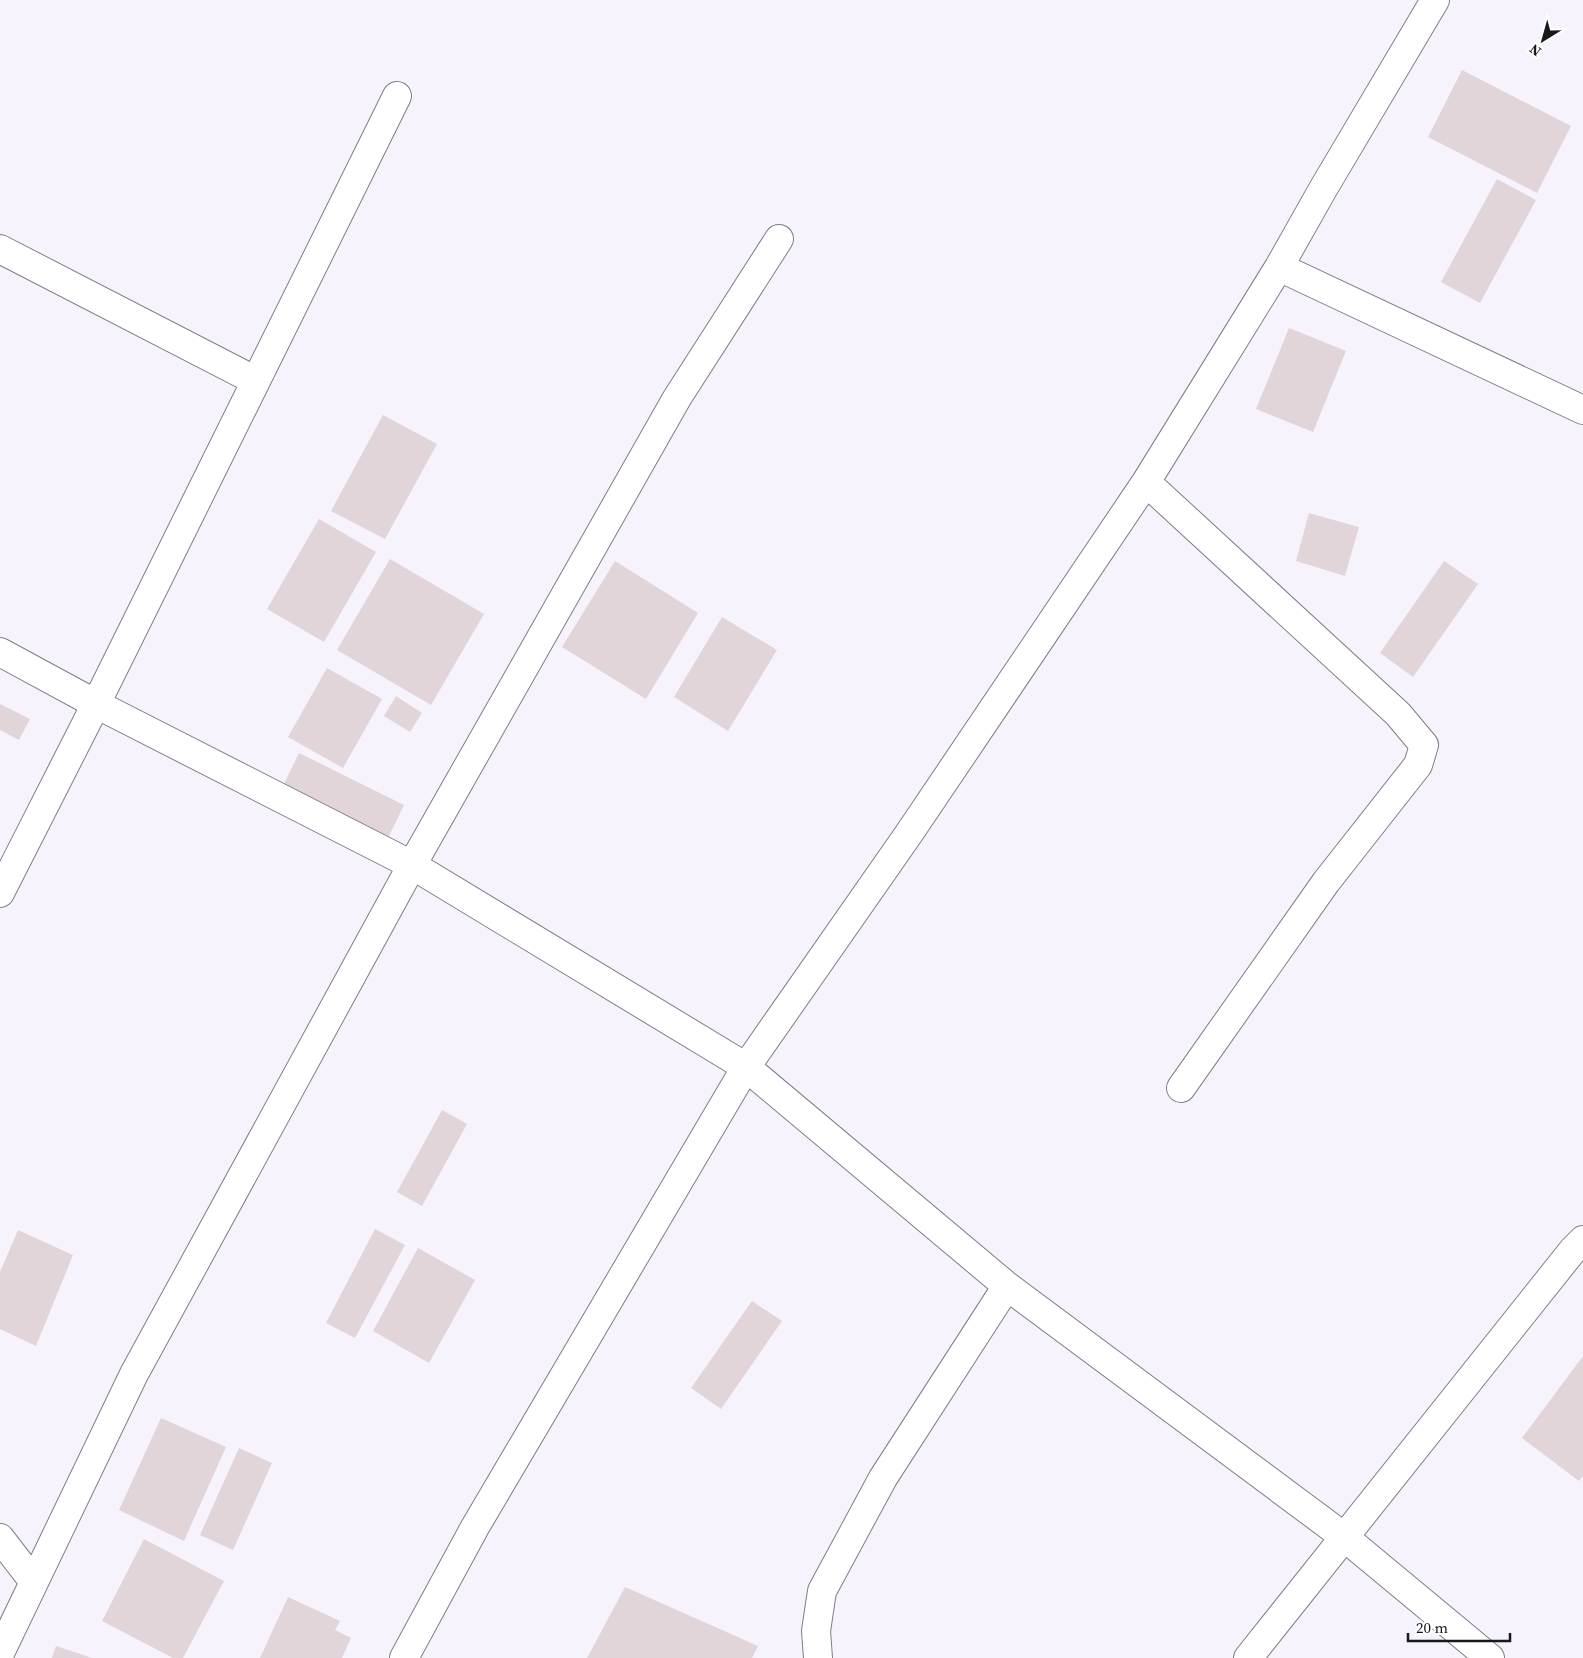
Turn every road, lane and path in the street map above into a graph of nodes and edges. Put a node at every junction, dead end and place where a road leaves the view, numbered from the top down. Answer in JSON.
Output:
{"nodes":[{"id":1,"x":1435,"y":0,"type":"edge"},
{"id":2,"x":397,"y":96,"type":"dead end"},
{"id":3,"x":779,"y":240,"type":"dead end"},
{"id":4,"x":0,"y":249,"type":"edge"},
{"id":5,"x":1279,"y":267,"type":"junction"},
{"id":6,"x":256,"y":381,"type":"junction"},
{"id":7,"x":1583,"y":410,"type":"edge"},
{"id":8,"x":1146,"y":482,"type":"junction"},
{"id":9,"x":0,"y":652,"type":"edge"},
{"id":10,"x":96,"y":704,"type":"junction"},
{"id":11,"x":412,"y":865,"type":"junction"},
{"id":12,"x":0,"y":893,"type":"edge"},
{"id":13,"x":746,"y":1067,"type":"junction"},
{"id":14,"x":1181,"y":1088,"type":"dead end"},
{"id":15,"x":1583,"y":1240,"type":"edge"},
{"id":16,"x":1006,"y":1286,"type":"junction"},
{"id":17,"x":1343,"y":1536,"type":"junction"},
{"id":18,"x":0,"y":1538,"type":"edge"},
{"id":19,"x":34,"y":1582,"type":"junction"},
{"id":20,"x":0,"y":1653,"type":"edge"},
{"id":21,"x":404,"y":1658,"type":"edge"},
{"id":22,"x":818,"y":1658,"type":"edge"},
{"id":23,"x":1248,"y":1658,"type":"edge"},
{"id":24,"x":1490,"y":1658,"type":"edge"}],
"edges":[{"from":1,"to":5,"type":"street"},
{"from":2,"to":6,"type":"street"},
{"from":3,"to":11,"type":"street"},
{"from":4,"to":6,"type":"street"},
{"from":5,"to":7,"type":"street"},
{"from":5,"to":8,"type":"street"},
{"from":6,"to":10,"type":"street"},
{"from":8,"to":13,"type":"street"},
{"from":8,"to":14,"type":"street"},
{"from":9,"to":10,"type":"street"},
{"from":10,"to":11,"type":"street"},
{"from":10,"to":12,"type":"street"},
{"from":11,"to":13,"type":"street"},
{"from":11,"to":19,"type":"street"},
{"from":13,"to":16,"type":"street"},
{"from":13,"to":21,"type":"street"},
{"from":15,"to":17,"type":"street"},
{"from":16,"to":17,"type":"street"},
{"from":16,"to":22,"type":"street"},
{"from":17,"to":23,"type":"street"},
{"from":17,"to":24,"type":"street"},
{"from":18,"to":19,"type":"street"},
{"from":19,"to":20,"type":"street"}]}
